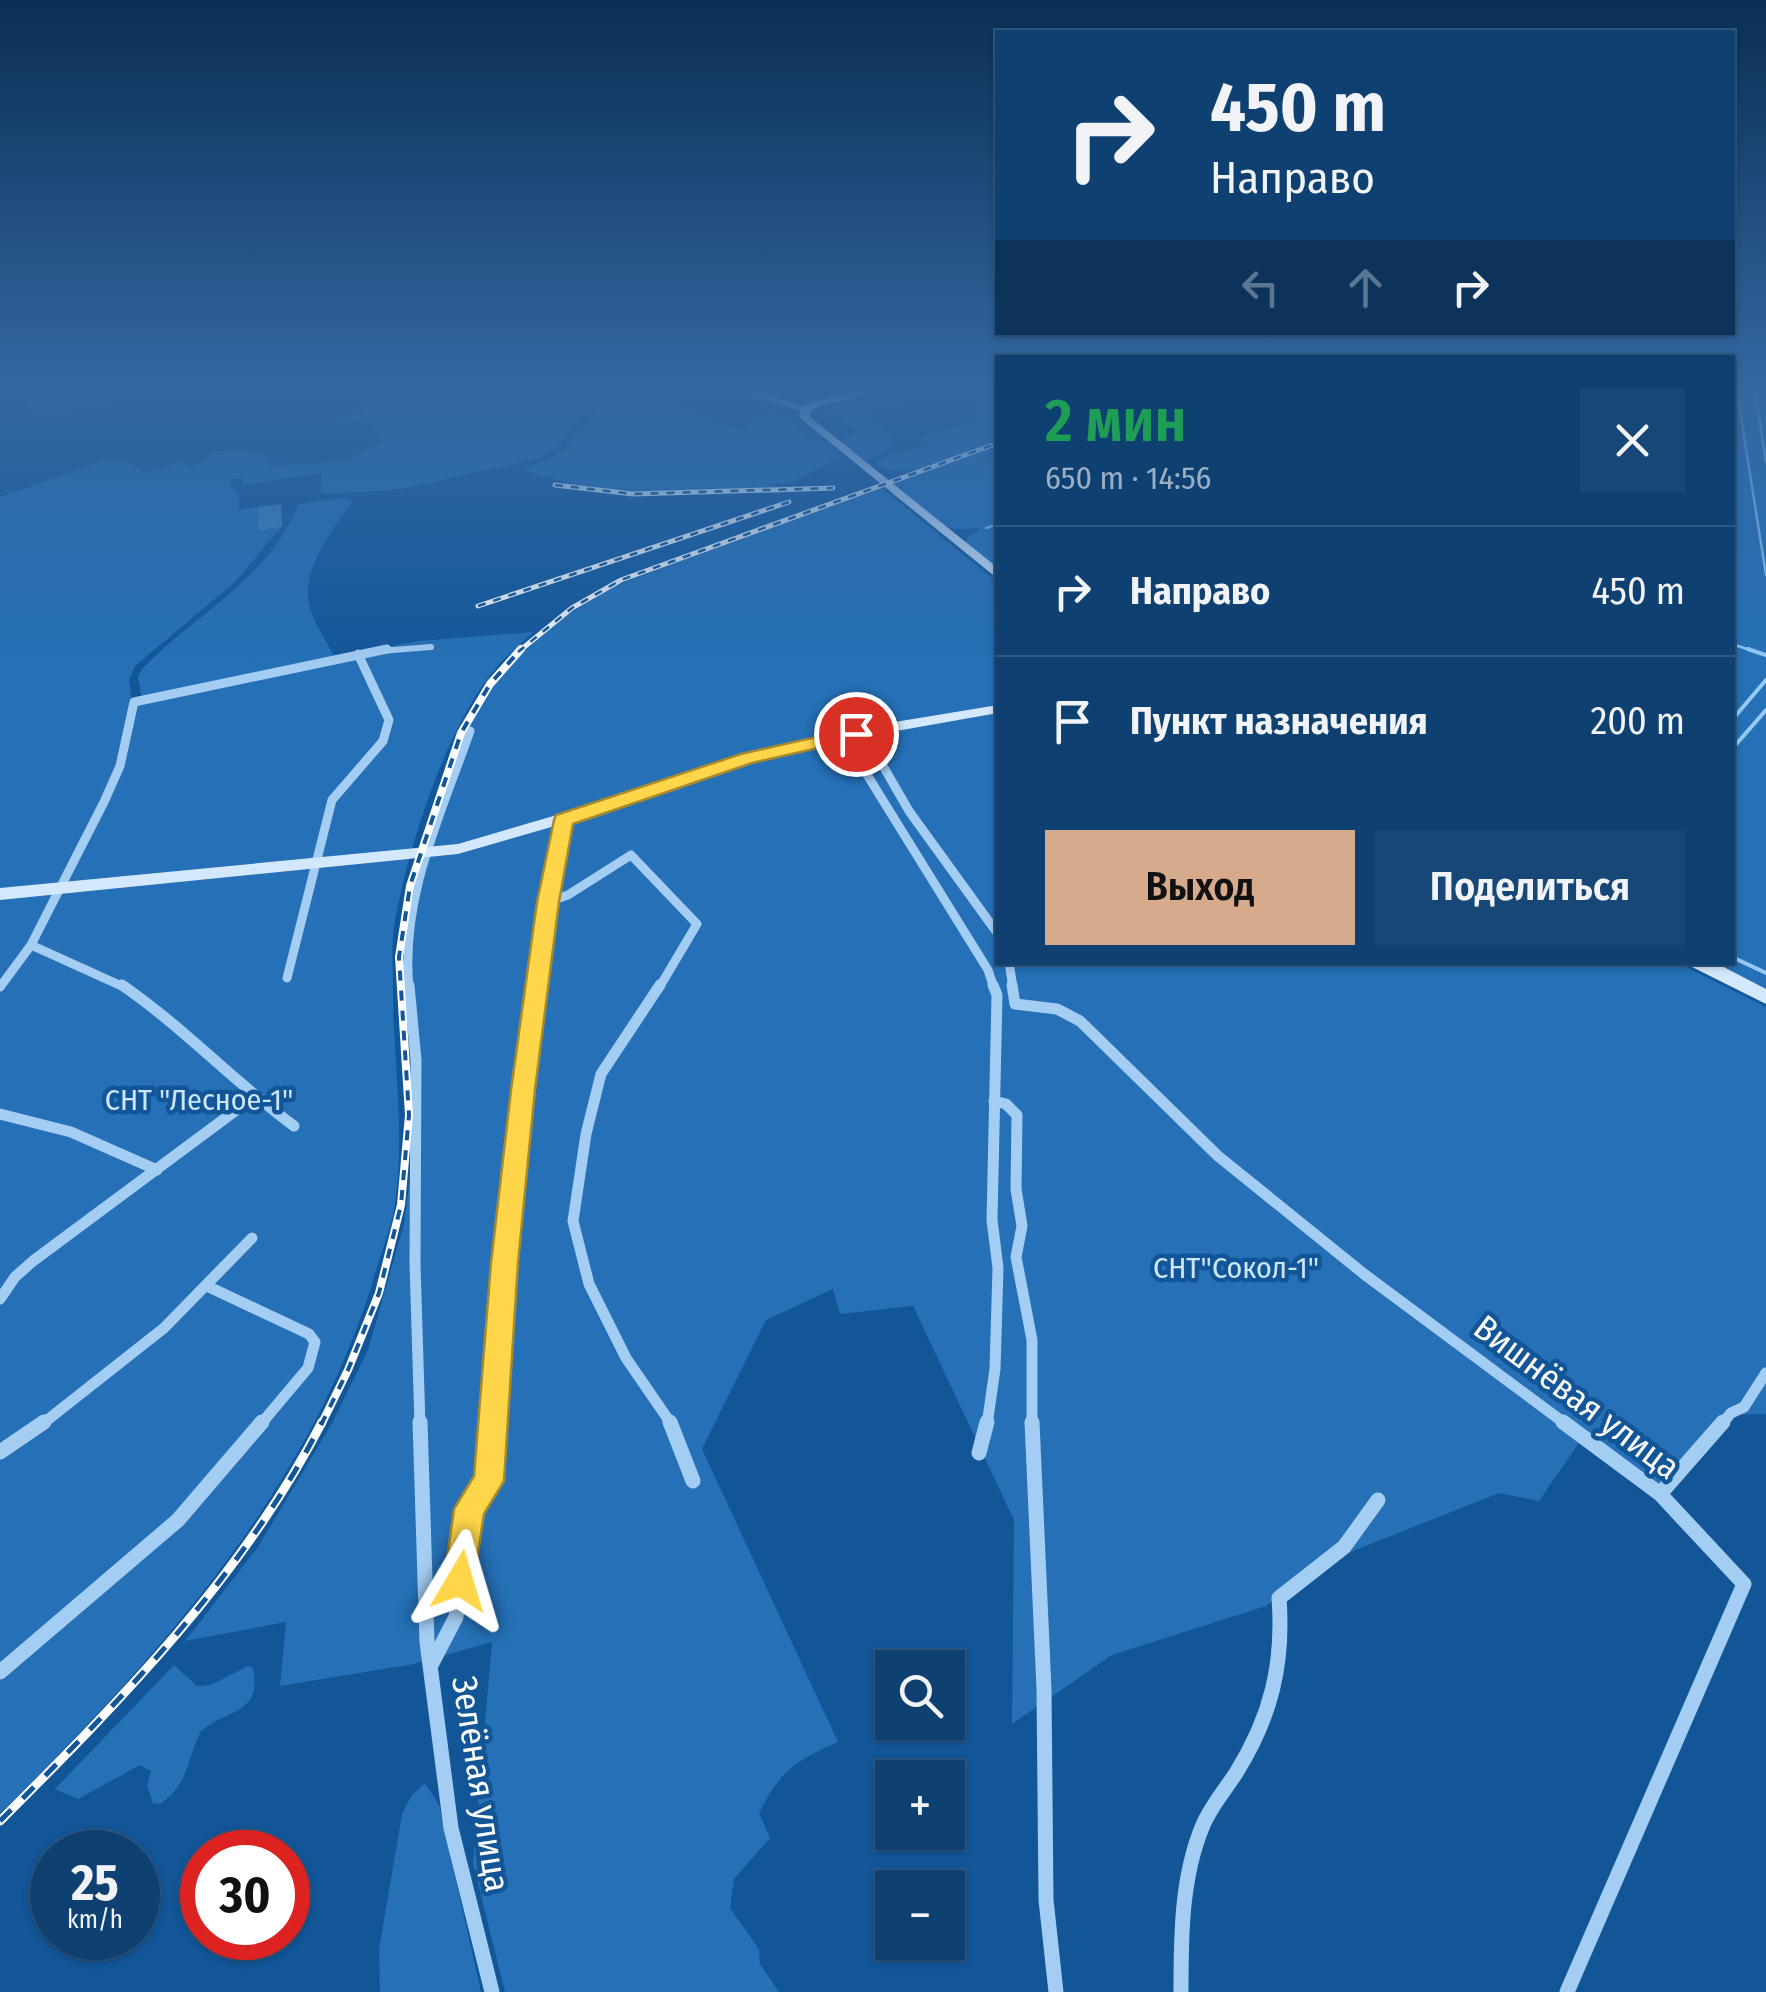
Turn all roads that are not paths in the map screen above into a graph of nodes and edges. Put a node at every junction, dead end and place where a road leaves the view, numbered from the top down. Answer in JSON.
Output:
{"nodes":[{"id":1,"x":886,"y":485,"type":"edge"},
{"id":2,"x":995,"y":572,"type":"edge"},
{"id":3,"x":431,"y":646,"type":"dead end"},
{"id":4,"x":358,"y":654,"type":"junction"},
{"id":5,"x":995,"y":710,"type":"edge"},
{"id":6,"x":470,"y":731,"type":"dead end"},
{"id":7,"x":864,"y":732,"type":"junction"},
{"id":8,"x":844,"y":736,"type":"junction"},
{"id":9,"x":564,"y":820,"type":"junction"},
{"id":10,"x":426,"y":853,"type":"junction"},
{"id":11,"x":315,"y":864,"type":"junction"},
{"id":12,"x":60,"y":888,"type":"junction"},
{"id":13,"x":1,"y":894,"type":"edge"},
{"id":14,"x":548,"y":902,"type":"junction"},
{"id":15,"x":995,"y":930,"type":"edge"},
{"id":16,"x":30,"y":945,"type":"junction"},
{"id":17,"x":1008,"y":965,"type":"edge"},
{"id":18,"x":1704,"y":965,"type":"edge"},
{"id":19,"x":287,"y":978,"type":"dead end"},
{"id":20,"x":0,"y":987,"type":"edge"},
{"id":21,"x":1766,"y":997,"type":"edge"},
{"id":22,"x":254,"y":1097,"type":"junction"},
{"id":23,"x":994,"y":1101,"type":"junction"},
{"id":24,"x":0,"y":1114,"type":"edge"},
{"id":25,"x":294,"y":1126,"type":"dead end"},
{"id":26,"x":157,"y":1170,"type":"junction"},
{"id":27,"x":252,"y":1238,"type":"dead end"},
{"id":28,"x":209,"y":1287,"type":"junction"},
{"id":29,"x":0,"y":1299,"type":"edge"},
{"id":30,"x":1766,"y":1374,"type":"edge"},
{"id":31,"x":0,"y":1452,"type":"edge"},
{"id":32,"x":978,"y":1453,"type":"dead end"},
{"id":33,"x":693,"y":1481,"type":"dead end"},
{"id":34,"x":1660,"y":1494,"type":"junction"},
{"id":35,"x":1378,"y":1500,"type":"dead end"},
{"id":36,"x":431,"y":1666,"type":"junction"},
{"id":37,"x":0,"y":1672,"type":"edge"},
{"id":38,"x":492,"y":1992,"type":"edge"},
{"id":39,"x":1056,"y":1992,"type":"edge"},
{"id":40,"x":1181,"y":1992,"type":"edge"},
{"id":41,"x":1567,"y":1992,"type":"edge"}],
"edges":[{"from":1,"to":2,"type":"street"},
{"from":3,"to":4,"type":"street"},
{"from":4,"to":11,"type":"street"},
{"from":4,"to":12,"type":"street"},
{"from":5,"to":7,"type":"street"},
{"from":6,"to":10,"type":"street"},
{"from":7,"to":8,"type":"street"},
{"from":7,"to":15,"type":"street"},
{"from":8,"to":9,"type":"street"},
{"from":8,"to":23,"type":"street"},
{"from":9,"to":10,"type":"street"},
{"from":9,"to":14,"type":"street","name":"Зелёная улица"},
{"from":10,"to":11,"type":"street"},
{"from":10,"to":36,"type":"street"},
{"from":11,"to":12,"type":"street"},
{"from":11,"to":19,"type":"street"},
{"from":12,"to":13,"type":"street"},
{"from":12,"to":16,"type":"street"},
{"from":14,"to":33,"type":"street"},
{"from":14,"to":36,"type":"street","name":"Зелёная улица"},
{"from":16,"to":20,"type":"street"},
{"from":16,"to":22,"type":"street"},
{"from":17,"to":34,"type":"street","name":"Вишнёвая улица"},
{"from":18,"to":21,"type":"street"},
{"from":22,"to":25,"type":"street"},
{"from":22,"to":26,"type":"street"},
{"from":23,"to":32,"type":"street"},
{"from":23,"to":39,"type":"street"},
{"from":24,"to":26,"type":"street"},
{"from":26,"to":29,"type":"street"},
{"from":27,"to":28,"type":"street"},
{"from":28,"to":31,"type":"street"},
{"from":28,"to":37,"type":"street"},
{"from":30,"to":34,"type":"street"},
{"from":34,"to":41,"type":"street","name":"Вишнёвая улица"},
{"from":35,"to":40,"type":"street"},
{"from":36,"to":38,"type":"street","name":"Зелёная улица"}]}
